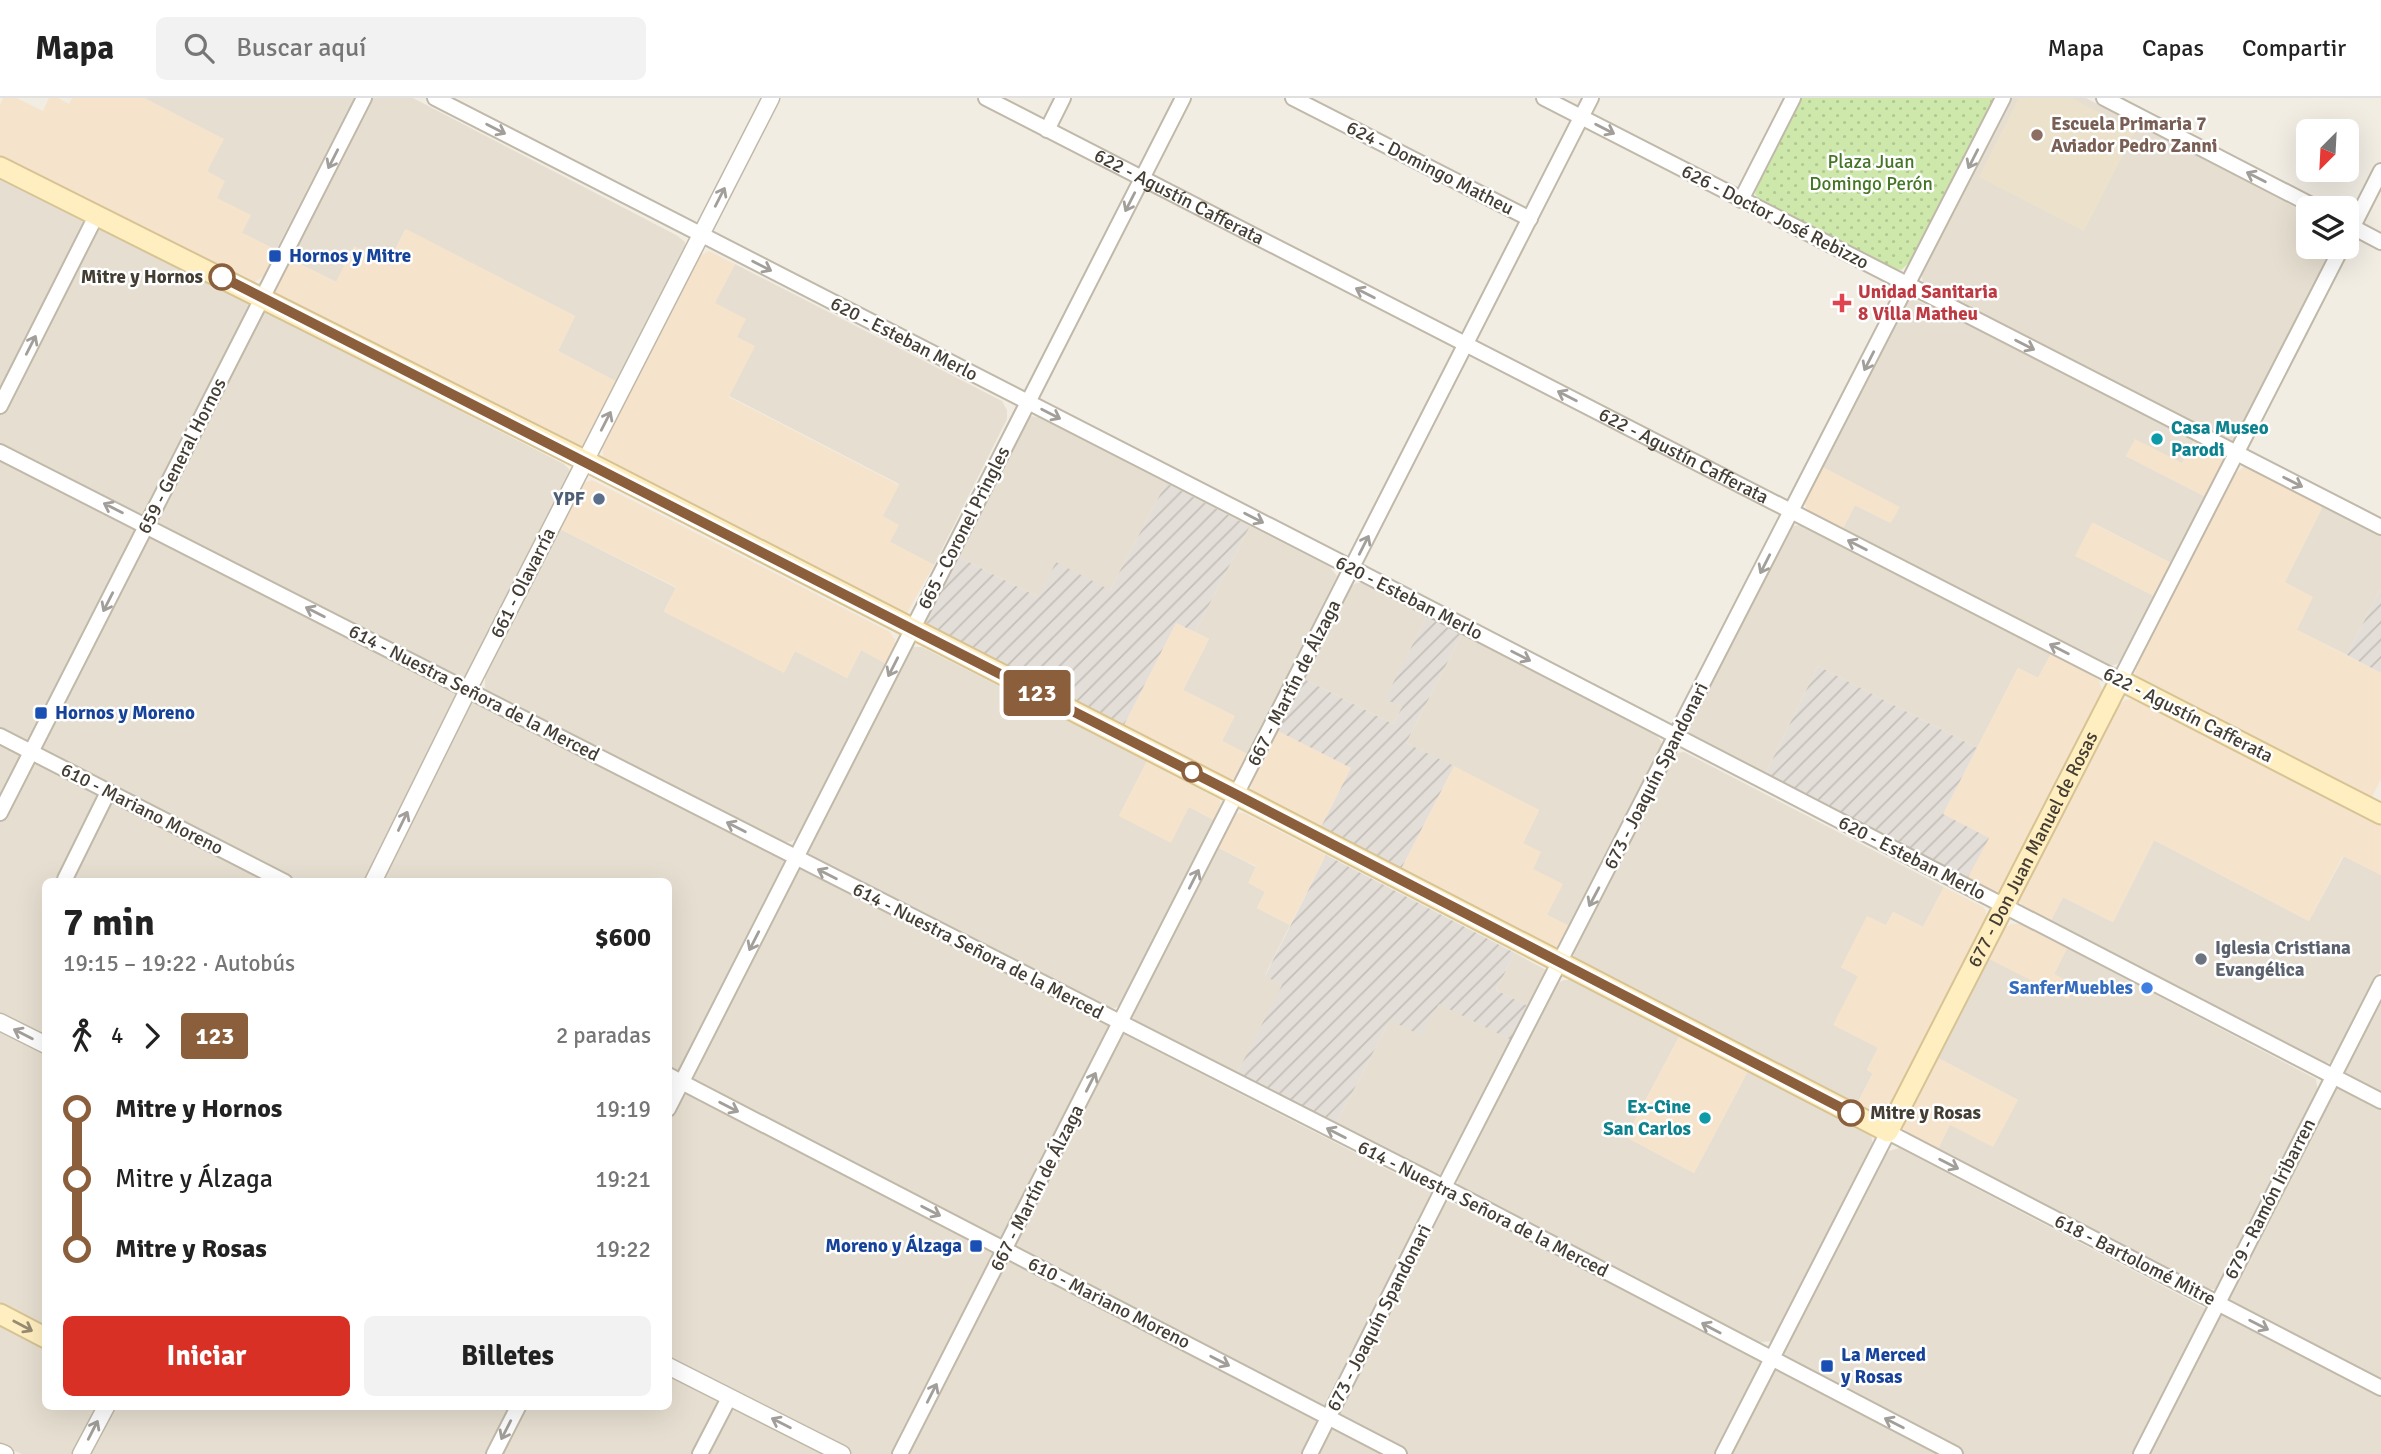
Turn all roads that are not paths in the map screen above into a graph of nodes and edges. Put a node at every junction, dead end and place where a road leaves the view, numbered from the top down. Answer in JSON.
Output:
{"nodes":[{"id":1,"x":364,"y":98,"type":"edge"},
{"id":2,"x":435,"y":98,"type":"edge"},
{"id":3,"x":771,"y":98,"type":"edge"},
{"id":4,"x":986,"y":98,"type":"edge"},
{"id":5,"x":1063,"y":98,"type":"edge"},
{"id":6,"x":1183,"y":98,"type":"edge"},
{"id":7,"x":1293,"y":98,"type":"edge"},
{"id":8,"x":1544,"y":98,"type":"edge"},
{"id":9,"x":1591,"y":98,"type":"edge"},
{"id":10,"x":1793,"y":98,"type":"edge"},
{"id":11,"x":2003,"y":98,"type":"edge"},
{"id":12,"x":2104,"y":98,"type":"edge"},
{"id":13,"x":1581,"y":117,"type":"junction"},
{"id":14,"x":1047,"y":130,"type":"junction"},
{"id":15,"x":0,"y":167,"type":"edge"},
{"id":16,"x":2381,"y":171,"type":"edge"},
{"id":17,"x":1142,"y":179,"type":"junction"},
{"id":18,"x":2296,"y":197,"type":"edge"},
{"id":19,"x":1741,"y":200,"type":"junction"},
{"id":20,"x":2359,"y":212,"type":"edge"},
{"id":21,"x":96,"y":216,"type":"junction"},
{"id":22,"x":1530,"y":219,"type":"junction"},
{"id":23,"x":701,"y":234,"type":"junction"},
{"id":24,"x":2359,"y":234,"type":"edge"},
{"id":25,"x":2381,"y":242,"type":"edge"},
{"id":26,"x":2336,"y":259,"type":"edge"},
{"id":27,"x":1907,"y":285,"type":"junction"},
{"id":28,"x":263,"y":298,"type":"junction"},
{"id":29,"x":1467,"y":345,"type":"junction"},
{"id":30,"x":1028,"y":403,"type":"junction"},
{"id":31,"x":0,"y":406,"type":"edge"},
{"id":32,"x":0,"y":452,"type":"edge"},
{"id":33,"x":2238,"y":453,"type":"junction"},
{"id":34,"x":586,"y":461,"type":"junction"},
{"id":35,"x":1792,"y":511,"type":"junction"},
{"id":36,"x":147,"y":526,"type":"junction"},
{"id":37,"x":2381,"y":527,"type":"edge"},
{"id":38,"x":1352,"y":568,"type":"junction"},
{"id":39,"x":912,"y":629,"type":"junction"},
{"id":40,"x":2120,"y":680,"type":"junction"},
{"id":41,"x":468,"y":690,"type":"junction"},
{"id":42,"x":0,"y":736,"type":"edge"},
{"id":43,"x":1677,"y":737,"type":"junction"},
{"id":44,"x":31,"y":752,"type":"junction"},
{"id":45,"x":108,"y":793,"type":"junction"},
{"id":46,"x":1237,"y":795,"type":"junction"},
{"id":47,"x":0,"y":814,"type":"edge"},
{"id":48,"x":2381,"y":814,"type":"edge"},
{"id":49,"x":796,"y":859,"type":"junction"},
{"id":50,"x":66,"y":878,"type":"edge"},
{"id":51,"x":277,"y":878,"type":"edge"},
{"id":52,"x":375,"y":878,"type":"edge"},
{"id":53,"x":2005,"y":906,"type":"junction"},
{"id":54,"x":1559,"y":963,"type":"junction"},
{"id":55,"x":2381,"y":983,"type":"edge"},
{"id":56,"x":0,"y":1022,"type":"edge"},
{"id":57,"x":1120,"y":1024,"type":"junction"},
{"id":58,"x":42,"y":1043,"type":"edge"},
{"id":59,"x":2333,"y":1076,"type":"junction"},
{"id":60,"x":675,"y":1079,"type":"edge"},
{"id":61,"x":2381,"y":1101,"type":"edge"},
{"id":62,"x":1888,"y":1132,"type":"junction"},
{"id":63,"x":1444,"y":1187,"type":"junction"},
{"id":64,"x":1005,"y":1250,"type":"junction"},
{"id":65,"x":2217,"y":1303,"type":"junction"},
{"id":66,"x":0,"y":1314,"type":"edge"},
{"id":67,"x":42,"y":1336,"type":"edge"},
{"id":68,"x":1772,"y":1360,"type":"junction"},
{"id":69,"x":672,"y":1368,"type":"edge"},
{"id":70,"x":2381,"y":1388,"type":"edge"},
{"id":71,"x":729,"y":1398,"type":"junction"},
{"id":72,"x":104,"y":1410,"type":"edge"},
{"id":73,"x":516,"y":1410,"type":"edge"},
{"id":74,"x":1329,"y":1418,"type":"junction"},
{"id":75,"x":81,"y":1454,"type":"edge"},
{"id":76,"x":494,"y":1454,"type":"edge"},
{"id":77,"x":700,"y":1454,"type":"edge"},
{"id":78,"x":842,"y":1454,"type":"edge"},
{"id":79,"x":900,"y":1454,"type":"edge"},
{"id":80,"x":1310,"y":1454,"type":"edge"},
{"id":81,"x":1399,"y":1454,"type":"edge"},
{"id":82,"x":1723,"y":1454,"type":"edge"},
{"id":83,"x":1955,"y":1454,"type":"edge"},
{"id":84,"x":2141,"y":1454,"type":"edge"}],
"edges":[{"from":1,"to":28,"type":"street","name":"659 - General Hornos","one_way":true},
{"from":2,"to":23,"type":"street","name":"620 - Esteban Merlo","one_way":true},
{"from":23,"to":3,"type":"street","name":"661 - Olavarría","one_way":true},
{"from":4,"to":14,"type":"street","name":"622 - Agustín Cafferata"},
{"from":5,"to":14,"type":"street"},
{"from":6,"to":17,"type":"street","name":"665 - Coronel Pringles"},
{"from":7,"to":22,"type":"street","name":"624 - Domingo Matheu"},
{"from":8,"to":13,"type":"street","name":"626 - Doctor José Rebizzo"},
{"from":9,"to":13,"type":"street","name":"667 - Martín de Álzaga"},
{"from":10,"to":19,"type":"street"},
{"from":11,"to":27,"type":"street","name":"673 - Joaquín Spandonari","one_way":true},
{"from":18,"to":12,"type":"street","one_way":true},
{"from":13,"to":19,"type":"street","name":"626 - Doctor José Rebizzo","one_way":true},
{"from":13,"to":22,"type":"street","name":"667 - Martín de Álzaga"},
{"from":14,"to":17,"type":"street","name":"622 - Agustín Cafferata"},
{"from":15,"to":21,"type":"main road"},
{"from":16,"to":20,"type":"street"},
{"from":29,"to":17,"type":"street","name":"622 - Agustín Cafferata","one_way":true},
{"from":17,"to":30,"type":"street","name":"665 - Coronel Pringles","one_way":true},
{"from":19,"to":27,"type":"street","name":"626 - Doctor José Rebizzo"},
{"from":21,"to":28,"type":"main road"},
{"from":31,"to":21,"type":"street","one_way":true},
{"from":22,"to":29,"type":"street","name":"667 - Martín de Álzaga"},
{"from":23,"to":30,"type":"street","name":"620 - Esteban Merlo","one_way":true},
{"from":34,"to":23,"type":"street","name":"661 - Olavarría","one_way":true},
{"from":24,"to":25,"type":"street"},
{"from":26,"to":33,"type":"street","name":"677 - Don Juan Manuel de Rosas"},
{"from":27,"to":33,"type":"street","name":"626 - Doctor José Rebizzo","one_way":true},
{"from":27,"to":35,"type":"street","name":"673 - Joaquín Spandonari","one_way":true},
{"from":28,"to":34,"type":"main road"},
{"from":28,"to":36,"type":"street","name":"659 - General Hornos"},
{"from":35,"to":29,"type":"street","name":"622 - Agustín Cafferata","one_way":true},
{"from":38,"to":29,"type":"street","name":"667 - Martín de Álzaga","one_way":true},
{"from":30,"to":38,"type":"street","name":"620 - Esteban Merlo","one_way":true},
{"from":30,"to":39,"type":"street","name":"665 - Coronel Pringles"},
{"from":36,"to":32,"type":"street","name":"614 - Nuestra Señora de la Merced","one_way":true},
{"from":33,"to":37,"type":"street","name":"626 - Doctor José Rebizzo","one_way":true},
{"from":33,"to":40,"type":"street","name":"677 - Don Juan Manuel de Rosas"},
{"from":34,"to":39,"type":"main road"},
{"from":34,"to":41,"type":"street","name":"661 - Olavarría"},
{"from":40,"to":35,"type":"street","name":"622 - Agustín Cafferata","one_way":true},
{"from":35,"to":43,"type":"street","name":"673 - Joaquín Spandonari","one_way":true},
{"from":41,"to":36,"type":"street","name":"614 - Nuestra Señora de la Merced","one_way":true},
{"from":36,"to":44,"type":"street","name":"659 - General Hornos","one_way":true},
{"from":38,"to":43,"type":"street","name":"620 - Esteban Merlo","one_way":true},
{"from":38,"to":46,"type":"street","name":"667 - Martín de Álzaga"},
{"from":39,"to":46,"type":"main road"},
{"from":39,"to":49,"type":"street","name":"665 - Coronel Pringles","one_way":true},
{"from":40,"to":48,"type":"main road","name":"622 - Agustín Cafferata"},
{"from":40,"to":53,"type":"main road","name":"677 - Don Juan Manuel de Rosas"},
{"from":49,"to":41,"type":"street","name":"614 - Nuestra Señora de la Merced","one_way":true},
{"from":52,"to":41,"type":"street","name":"661 - Olavarría","one_way":true},
{"from":42,"to":44,"type":"street","name":"610 - Mariano Moreno"},
{"from":43,"to":53,"type":"street","name":"620 - Esteban Merlo"},
{"from":43,"to":54,"type":"street","name":"673 - Joaquín Spandonari","one_way":true},
{"from":44,"to":45,"type":"street","name":"610 - Mariano Moreno"},
{"from":44,"to":47,"type":"street","name":"659 - General Hornos"},
{"from":45,"to":50,"type":"street"},
{"from":45,"to":51,"type":"street","name":"610 - Mariano Moreno"},
{"from":46,"to":54,"type":"main road"},
{"from":57,"to":46,"type":"street","name":"667 - Martín de Álzaga","one_way":true},
{"from":57,"to":49,"type":"street","name":"614 - Nuestra Señora de la Merced","one_way":true},
{"from":49,"to":60,"type":"street","name":"665 - Coronel Pringles","one_way":true},
{"from":53,"to":59,"type":"street","name":"620 - Esteban Merlo"},
{"from":53,"to":62,"type":"main road","name":"677 - Don Juan Manuel de Rosas"},
{"from":54,"to":62,"type":"main road"},
{"from":54,"to":63,"type":"street","name":"673 - Joaquín Spandonari"},
{"from":55,"to":59,"type":"street","name":"679 - Ramón Iribarren"},
{"from":58,"to":56,"type":"street","one_way":true},
{"from":63,"to":57,"type":"street","name":"614 - Nuestra Señora de la Merced","one_way":true},
{"from":64,"to":57,"type":"street","name":"667 - Martín de Álzaga","one_way":true},
{"from":59,"to":61,"type":"street","name":"620 - Esteban Merlo"},
{"from":59,"to":65,"type":"street","name":"679 - Ramón Iribarren"},
{"from":60,"to":64,"type":"street","name":"610 - Mariano Moreno","one_way":true},
{"from":62,"to":65,"type":"street","name":"618 - Bartolomé Mitre","one_way":true},
{"from":62,"to":68,"type":"street","name":"677 - Don Juan Manuel de Rosas"},
{"from":68,"to":63,"type":"street","name":"614 - Nuestra Señora de la Merced","one_way":true},
{"from":63,"to":74,"type":"street","name":"673 - Joaquín Spandonari"},
{"from":64,"to":74,"type":"street","name":"610 - Mariano Moreno","one_way":true},
{"from":79,"to":64,"type":"street","name":"667 - Martín de Álzaga","one_way":true},
{"from":65,"to":70,"type":"street","name":"618 - Bartolomé Mitre","one_way":true},
{"from":65,"to":84,"type":"street","name":"679 - Ramón Iribarren"},
{"from":66,"to":67,"type":"main road","one_way":true},
{"from":68,"to":82,"type":"street","name":"677 - Don Juan Manuel de Rosas"},
{"from":83,"to":68,"type":"street","name":"614 - Nuestra Señora de la Merced","one_way":true},
{"from":69,"to":71,"type":"street"},
{"from":71,"to":77,"type":"street"},
{"from":78,"to":71,"type":"street","one_way":true},
{"from":75,"to":72,"type":"street","one_way":true},
{"from":73,"to":76,"type":"street","one_way":true},
{"from":74,"to":80,"type":"street","name":"673 - Joaquín Spandonari"},
{"from":74,"to":81,"type":"street","name":"610 - Mariano Moreno"}]}
